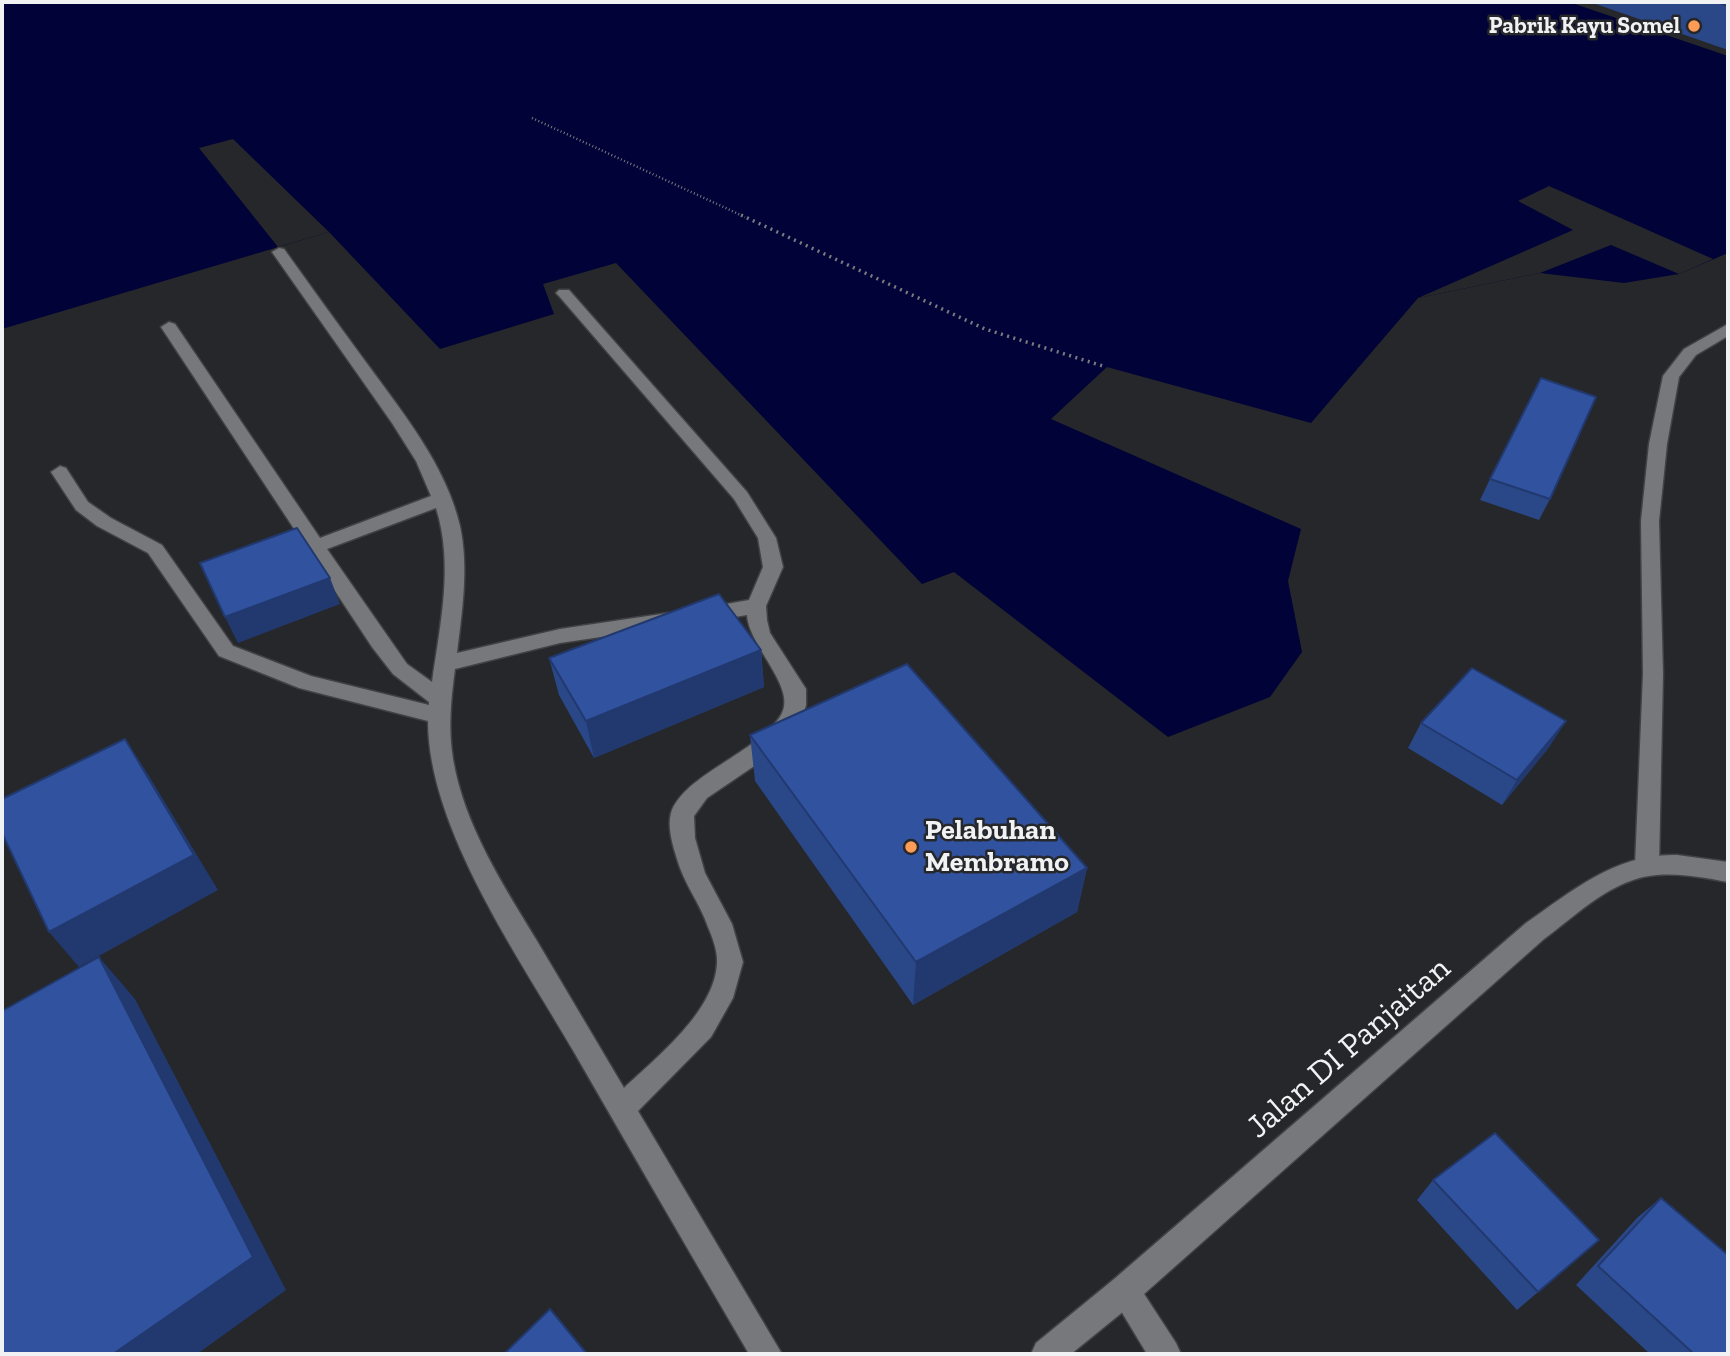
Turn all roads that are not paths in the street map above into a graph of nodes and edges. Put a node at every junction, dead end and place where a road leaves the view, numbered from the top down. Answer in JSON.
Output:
{"nodes":[{"id":1,"x":279,"y":252,"type":"dead end"},
{"id":2,"x":564,"y":293,"type":"dead end"},
{"id":3,"x":169,"y":327,"type":"dead end"},
{"id":4,"x":1728,"y":329,"type":"edge"},
{"id":5,"x":60,"y":472,"type":"dead end"},
{"id":6,"x":442,"y":499,"type":"junction"},
{"id":7,"x":315,"y":547,"type":"junction"},
{"id":8,"x":756,"y":606,"type":"junction"},
{"id":9,"x":444,"y":664,"type":"junction"},
{"id":10,"x":440,"y":708,"type":"junction"},
{"id":11,"x":1647,"y":866,"type":"junction"},
{"id":12,"x":1728,"y":872,"type":"edge"},
{"id":13,"x":622,"y":1108,"type":"junction"},
{"id":14,"x":1124,"y":1291,"type":"junction"},
{"id":15,"x":766,"y":1354,"type":"edge"},
{"id":16,"x":1047,"y":1354,"type":"edge"},
{"id":17,"x":1165,"y":1354,"type":"edge"}],
"edges":[{"from":1,"to":6,"type":"street"},
{"from":2,"to":8,"type":"street"},
{"from":3,"to":7,"type":"street"},
{"from":4,"to":11,"type":"street"},
{"from":5,"to":10,"type":"street"},
{"from":6,"to":7,"type":"street"},
{"from":6,"to":9,"type":"street"},
{"from":7,"to":10,"type":"street"},
{"from":8,"to":9,"type":"street"},
{"from":8,"to":13,"type":"street"},
{"from":9,"to":10,"type":"street"},
{"from":10,"to":13,"type":"street"},
{"from":11,"to":12,"type":"street","name":"Jalan DI Panjaitan"},
{"from":11,"to":14,"type":"street","name":"Jalan DI Panjaitan"},
{"from":13,"to":15,"type":"street"},
{"from":14,"to":16,"type":"street","name":"Jalan DI Panjaitan"},
{"from":14,"to":17,"type":"street"}]}
